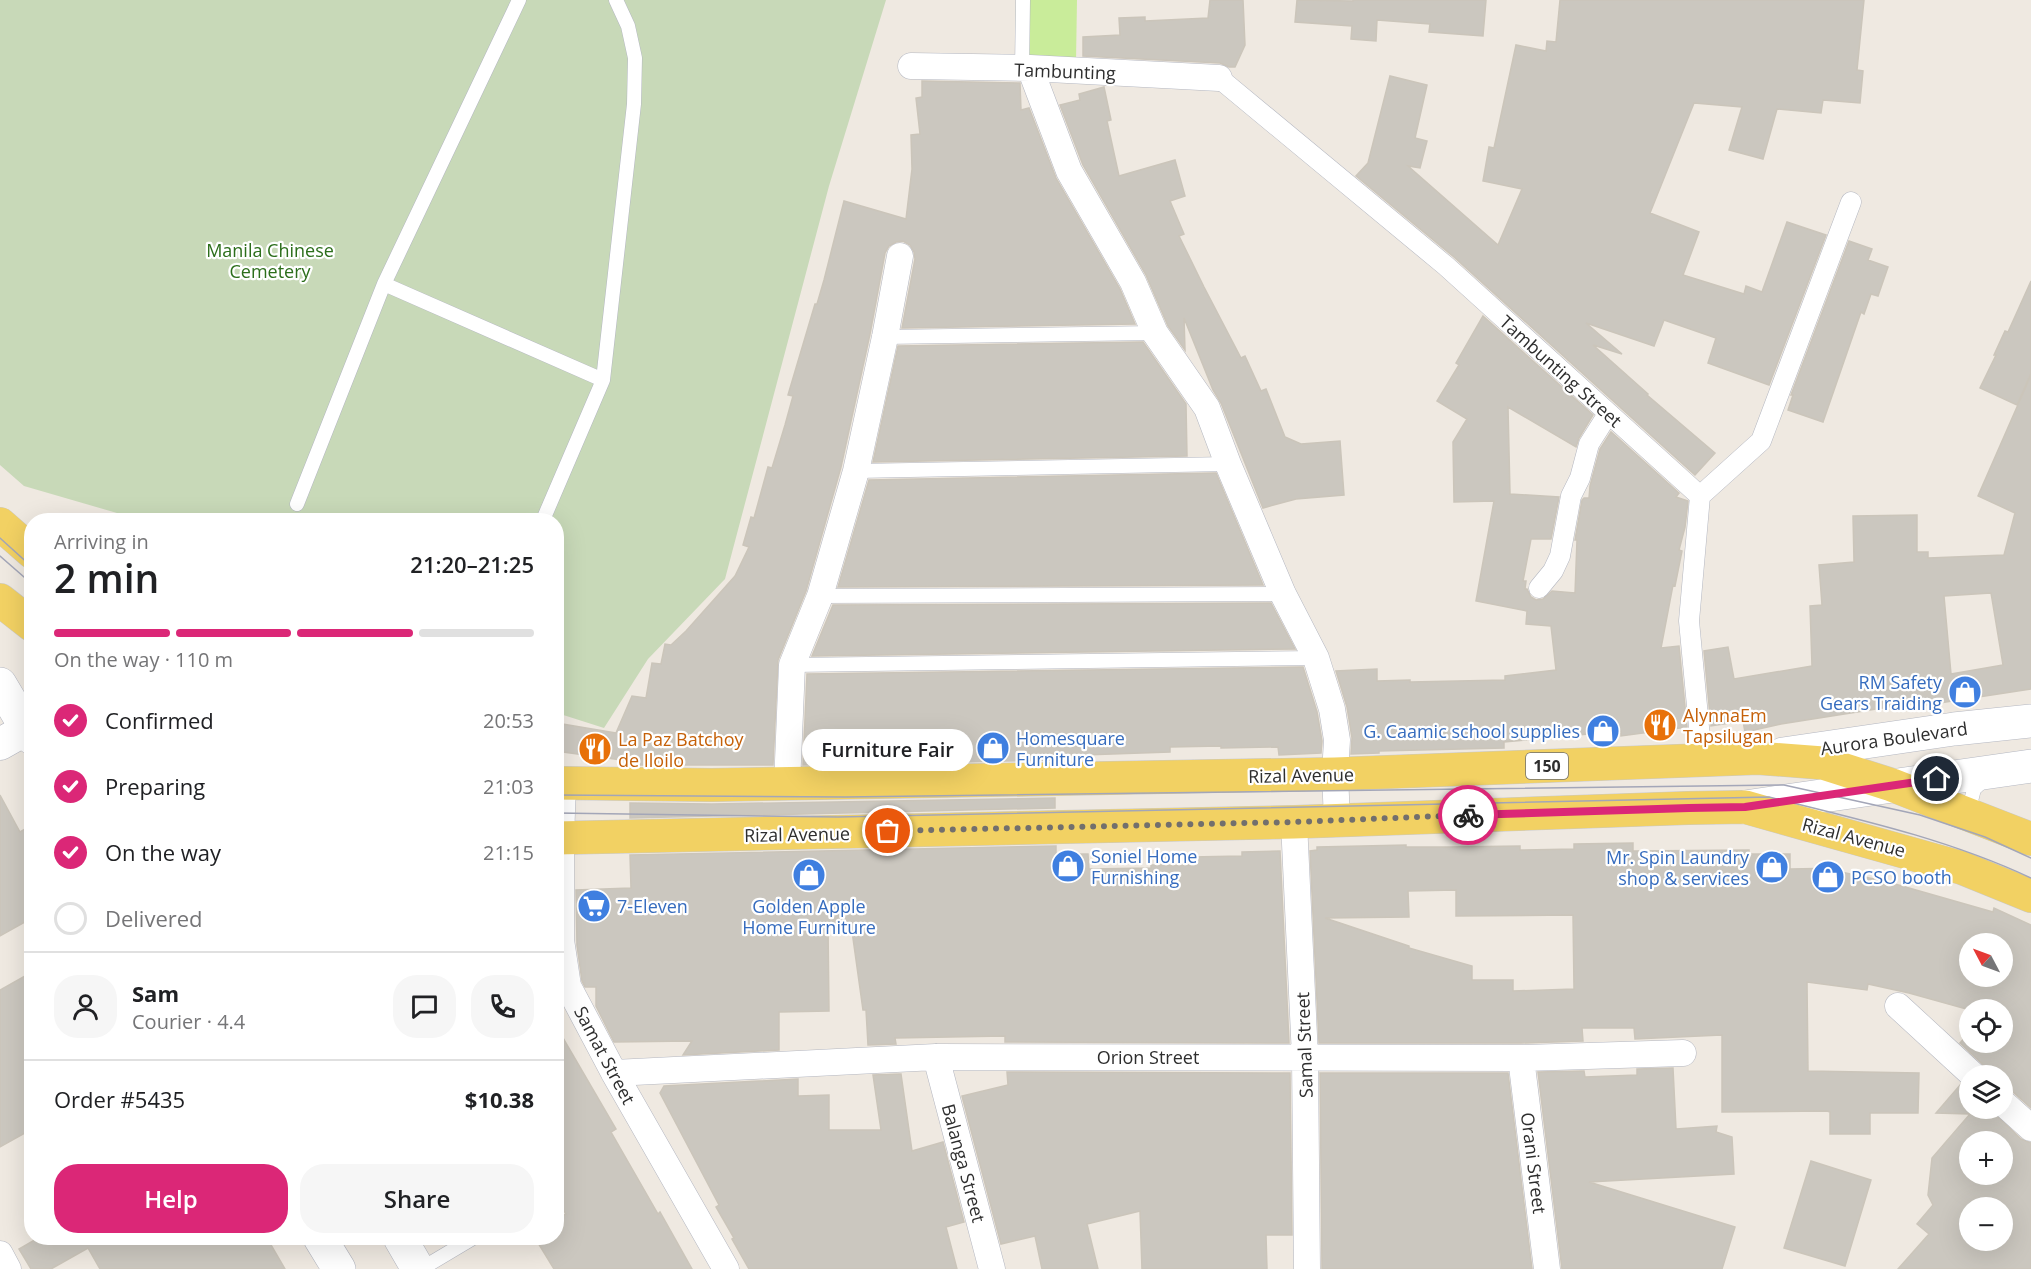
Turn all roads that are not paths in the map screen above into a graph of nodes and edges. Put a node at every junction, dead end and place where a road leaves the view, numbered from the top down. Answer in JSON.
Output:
{"nodes":[{"id":1,"x":519,"y":0,"type":"edge"},
{"id":2,"x":616,"y":0,"type":"edge"},
{"id":3,"x":1023,"y":0,"type":"edge"},
{"id":4,"x":910,"y":66,"type":"dead end"},
{"id":5,"x":1026,"y":69,"type":"junction"},
{"id":6,"x":1219,"y":78,"type":"joint"},
{"id":7,"x":1851,"y":202,"type":"dead end"},
{"id":8,"x":900,"y":256,"type":"dead end"},
{"id":9,"x":384,"y":284,"type":"junction"},
{"id":10,"x":1155,"y":333,"type":"junction"},
{"id":11,"x":885,"y":337,"type":"junction"},
{"id":12,"x":603,"y":380,"type":"junction"},
{"id":13,"x":1608,"y":414,"type":"junction"},
{"id":14,"x":1228,"y":464,"type":"junction"},
{"id":15,"x":856,"y":471,"type":"junction"},
{"id":16,"x":1700,"y":496,"type":"junction"},
{"id":17,"x":297,"y":504,"type":"dead end"},
{"id":18,"x":546,"y":513,"type":"edge"},
{"id":19,"x":0,"y":524,"type":"edge"},
{"id":20,"x":24,"y":545,"type":"edge"},
{"id":21,"x":1539,"y":588,"type":"dead end"},
{"id":22,"x":1283,"y":594,"type":"junction"},
{"id":23,"x":820,"y":596,"type":"junction"},
{"id":24,"x":0,"y":600,"type":"edge"},
{"id":25,"x":24,"y":619,"type":"edge"},
{"id":26,"x":1316,"y":658,"type":"junction"},
{"id":27,"x":792,"y":665,"type":"junction"},
{"id":28,"x":0,"y":684,"type":"edge"},
{"id":29,"x":2031,"y":721,"type":"edge"},
{"id":30,"x":22,"y":734,"type":"edge"},
{"id":31,"x":1758,"y":758,"type":"junction"},
{"id":32,"x":1702,"y":759,"type":"junction"},
{"id":33,"x":2031,"y":766,"type":"edge"},
{"id":34,"x":1994,"y":771,"type":"junction"},
{"id":35,"x":1335,"y":774,"type":"junction"},
{"id":36,"x":564,"y":783,"type":"edge"},
{"id":37,"x":787,"y":785,"type":"junction"},
{"id":38,"x":1892,"y":785,"type":"junction"},
{"id":39,"x":1745,"y":807,"type":"junction"},
{"id":40,"x":1981,"y":819,"type":"junction"},
{"id":41,"x":1337,"y":820,"type":"junction"},
{"id":42,"x":1294,"y":822,"type":"junction"},
{"id":43,"x":564,"y":838,"type":"edge"},
{"id":44,"x":2031,"y":839,"type":"edge"},
{"id":45,"x":2031,"y":896,"type":"edge"},
{"id":46,"x":564,"y":960,"type":"edge"},
{"id":47,"x":1898,"y":1006,"type":"dead end"},
{"id":48,"x":1683,"y":1053,"type":"dead end"},
{"id":49,"x":936,"y":1057,"type":"junction"},
{"id":50,"x":1305,"y":1057,"type":"junction"},
{"id":51,"x":1521,"y":1058,"type":"junction"},
{"id":52,"x":1962,"y":1065,"type":"edge"},
{"id":53,"x":614,"y":1073,"type":"junction"},
{"id":54,"x":2013,"y":1112,"type":"edge"},
{"id":55,"x":2031,"y":1128,"type":"edge"},
{"id":56,"x":324,"y":1245,"type":"edge"},
{"id":57,"x":405,"y":1245,"type":"edge"},
{"id":58,"x":461,"y":1245,"type":"edge"},
{"id":59,"x":0,"y":1254,"type":"edge"},
{"id":60,"x":8,"y":1269,"type":"edge"},
{"id":61,"x":339,"y":1269,"type":"edge"},
{"id":62,"x":420,"y":1269,"type":"edge"},
{"id":63,"x":726,"y":1269,"type":"edge"},
{"id":64,"x":992,"y":1269,"type":"edge"},
{"id":65,"x":1307,"y":1269,"type":"edge"},
{"id":66,"x":1547,"y":1269,"type":"edge"}],
"edges":[{"from":1,"to":9,"type":"lane"},
{"from":2,"to":12,"type":"lane"},
{"from":3,"to":5,"type":"lane"},
{"from":4,"to":5,"type":"street","name":"Tambunting"},
{"from":5,"to":6,"type":"street","name":"Tambunting"},
{"from":5,"to":10,"type":"street"},
{"from":6,"to":13,"type":"street","name":"Tambunting Street"},
{"from":7,"to":16,"type":"street"},
{"from":8,"to":11,"type":"street"},
{"from":9,"to":12,"type":"lane"},
{"from":9,"to":17,"type":"lane"},
{"from":10,"to":11,"type":"lane"},
{"from":10,"to":14,"type":"street"},
{"from":11,"to":15,"type":"street"},
{"from":12,"to":18,"type":"lane"},
{"from":13,"to":16,"type":"street","name":"Tambunting Street"},
{"from":13,"to":21,"type":"street"},
{"from":14,"to":15,"type":"lane"},
{"from":14,"to":22,"type":"street"},
{"from":15,"to":23,"type":"street"},
{"from":16,"to":32,"type":"street"},
{"from":19,"to":20,"type":"main road"},
{"from":22,"to":23,"type":"lane"},
{"from":22,"to":26,"type":"street"},
{"from":23,"to":27,"type":"street"},
{"from":24,"to":25,"type":"main road"},
{"from":26,"to":27,"type":"lane"},
{"from":26,"to":35,"type":"street"},
{"from":27,"to":37,"type":"street"},
{"from":28,"to":30,"type":"main road"},
{"from":29,"to":31,"type":"main road","name":"Aurora Boulevard"},
{"from":31,"to":32,"type":"main road","name":"Rizal Avenue","number":"150"},
{"from":31,"to":38,"type":"main road","name":"Rizal Avenue","number":"150"},
{"from":32,"to":35,"type":"main road","name":"Rizal Avenue","number":"150"},
{"from":33,"to":34,"type":"main road"},
{"from":34,"to":38,"type":"main road"},
{"from":34,"to":40,"type":"lane"},
{"from":35,"to":37,"type":"main road","name":"Rizal Avenue","number":"150"},
{"from":35,"to":41,"type":"street"},
{"from":36,"to":37,"type":"main road","name":"Rizal Avenue","number":"150"},
{"from":38,"to":39,"type":"main road"},
{"from":38,"to":40,"type":"main road","name":"Rizal Avenue","number":"150"},
{"from":39,"to":41,"type":"main road","name":"Rizal Avenue"},
{"from":39,"to":45,"type":"main road","name":"Rizal Avenue"},
{"from":40,"to":44,"type":"main road","name":"Rizal Avenue","number":"150"},
{"from":41,"to":42,"type":"main road","name":"Rizal Avenue"},
{"from":42,"to":43,"type":"main road","name":"Rizal Avenue"},
{"from":42,"to":50,"type":"street","name":"Samal Street"},
{"from":46,"to":53,"type":"street","name":"Samat Street"},
{"from":47,"to":52,"type":"street"},
{"from":48,"to":51,"type":"street","name":"Orion Street"},
{"from":49,"to":50,"type":"street","name":"Orion Street"},
{"from":49,"to":53,"type":"street","name":"Orion Street"},
{"from":49,"to":64,"type":"street","name":"Balanga Street"},
{"from":50,"to":51,"type":"street","name":"Orion Street"},
{"from":50,"to":65,"type":"street","name":"Samal Street"},
{"from":51,"to":66,"type":"street","name":"Orani Street"},
{"from":53,"to":63,"type":"street","name":"Samat Street"},
{"from":54,"to":55,"type":"street"},
{"from":56,"to":61,"type":"main road"},
{"from":57,"to":62,"type":"main road"},
{"from":58,"to":62,"type":"lane"},
{"from":59,"to":60,"type":"street"}]}
